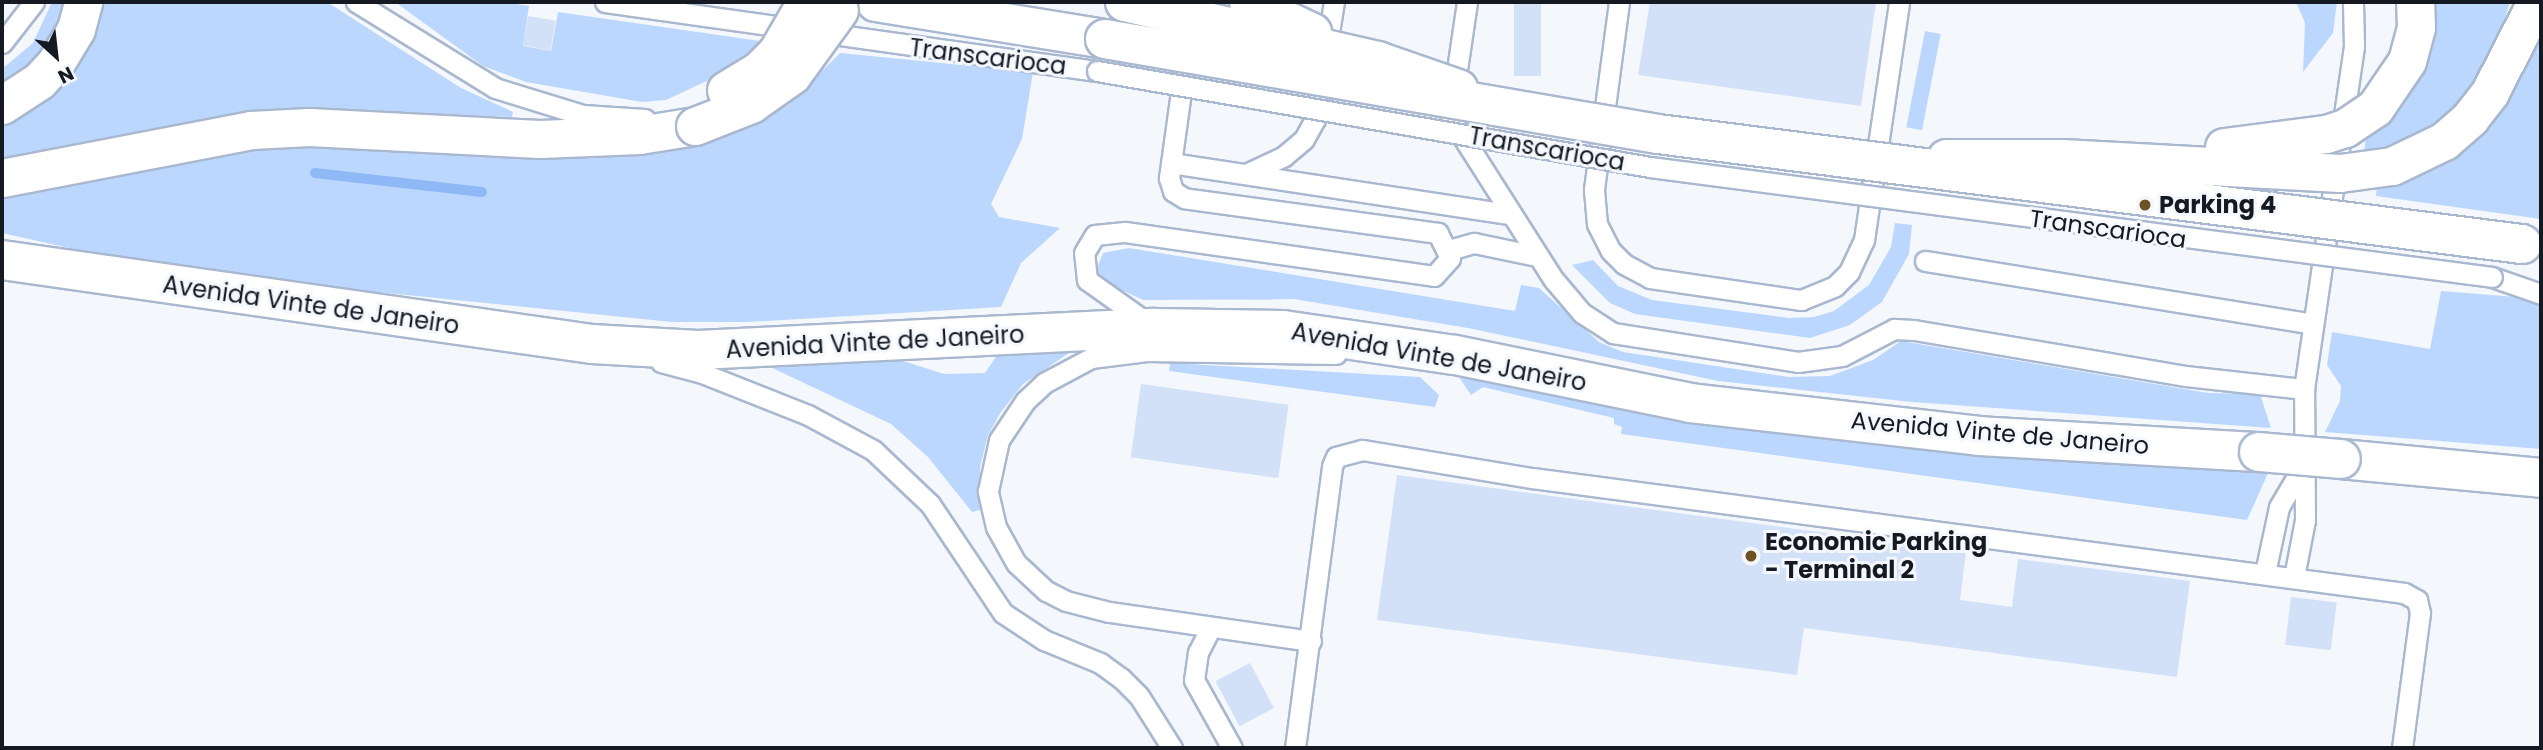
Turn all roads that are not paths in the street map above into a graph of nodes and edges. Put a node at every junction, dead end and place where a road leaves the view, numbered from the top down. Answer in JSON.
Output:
{"nodes":[{"id":1,"x":34,"y":2,"type":"edge"},
{"id":2,"x":83,"y":2,"type":"edge"},
{"id":3,"x":356,"y":2,"type":"edge"},
{"id":4,"x":605,"y":2,"type":"edge"},
{"id":5,"x":806,"y":2,"type":"edge"},
{"id":6,"x":842,"y":2,"type":"edge"},
{"id":7,"x":876,"y":2,"type":"edge"},
{"id":8,"x":1124,"y":2,"type":"edge"},
{"id":9,"x":1192,"y":2,"type":"edge"},
{"id":10,"x":1248,"y":2,"type":"edge"},
{"id":11,"x":1334,"y":2,"type":"edge"},
{"id":12,"x":1467,"y":2,"type":"edge"},
{"id":13,"x":1619,"y":2,"type":"edge"},
{"id":14,"x":1899,"y":2,"type":"edge"},
{"id":15,"x":2353,"y":2,"type":"edge"},
{"id":16,"x":2415,"y":2,"type":"edge"},
{"id":17,"x":2536,"y":2,"type":"edge"},
{"id":18,"x":1272,"y":39,"type":"junction"},
{"id":19,"x":2,"y":43,"type":"edge"},
{"id":20,"x":1101,"y":55,"type":"junction"},
{"id":21,"x":1377,"y":60,"type":"junction"},
{"id":22,"x":2,"y":105,"type":"edge"},
{"id":23,"x":1510,"y":105,"type":"junction"},
{"id":24,"x":692,"y":116,"type":"junction"},
{"id":25,"x":645,"y":119,"type":"junction"},
{"id":26,"x":540,"y":139,"type":"junction"},
{"id":27,"x":1835,"y":158,"type":"junction"},
{"id":28,"x":2062,"y":158,"type":"junction"},
{"id":29,"x":1171,"y":163,"type":"junction"},
{"id":30,"x":1248,"y":173,"type":"junction"},
{"id":31,"x":2,"y":178,"type":"edge"},
{"id":32,"x":1510,"y":214,"type":"junction"},
{"id":33,"x":2532,"y":245,"type":"edge"},
{"id":34,"x":1449,"y":250,"type":"junction"},
{"id":35,"x":1537,"y":256,"type":"junction"},
{"id":36,"x":2,"y":260,"type":"edge"},
{"id":37,"x":1925,"y":261,"type":"dead end"},
{"id":38,"x":2492,"y":277,"type":"junction"},
{"id":39,"x":2541,"y":282,"type":"edge"},
{"id":40,"x":2541,"y":294,"type":"edge"},
{"id":41,"x":2313,"y":324,"type":"junction"},
{"id":42,"x":1154,"y":328,"type":"junction"},
{"id":43,"x":592,"y":344,"type":"junction"},
{"id":44,"x":1455,"y":355,"type":"junction"},
{"id":45,"x":2304,"y":389,"type":"junction"},
{"id":46,"x":2302,"y":468,"type":"junction"},
{"id":47,"x":2541,"y":478,"type":"edge"},
{"id":48,"x":2264,"y":573,"type":"junction"},
{"id":49,"x":2294,"y":577,"type":"junction"},
{"id":50,"x":1211,"y":627,"type":"junction"},
{"id":51,"x":1311,"y":641,"type":"junction"},
{"id":52,"x":1172,"y":748,"type":"edge"},
{"id":53,"x":1232,"y":748,"type":"edge"},
{"id":54,"x":1295,"y":748,"type":"edge"},
{"id":55,"x":2402,"y":748,"type":"edge"}],
"edges":[{"from":1,"to":19,"type":"lane"},
{"from":2,"to":22,"type":"street"},
{"from":3,"to":25,"type":"lane"},
{"from":4,"to":20,"type":"lane","name":"Transcarioca"},
{"from":5,"to":24,"type":"street","bridge":true},
{"from":6,"to":24,"type":"street","bridge":true},
{"from":7,"to":20,"type":"street"},
{"from":8,"to":18,"type":"street","bridge":true},
{"from":9,"to":18,"type":"street","bridge":true},
{"from":9,"to":29,"type":"lane"},
{"from":10,"to":21,"type":"street","bridge":true},
{"from":11,"to":30,"type":"lane"},
{"from":12,"to":32,"type":"lane"},
{"from":13,"to":14,"type":"lane"},
{"from":15,"to":41,"type":"lane"},
{"from":16,"to":28,"type":"street","bridge":true},
{"from":17,"to":28,"type":"street","bridge":true},
{"from":18,"to":21,"type":"street","bridge":true},
{"from":20,"to":23,"type":"street","bridge":true},
{"from":20,"to":38,"type":"lane","name":"Transcarioca","bridge":true},
{"from":21,"to":23,"type":"street","bridge":true},
{"from":23,"to":27,"type":"street","bridge":true},
{"from":24,"to":25,"type":"street"},
{"from":24,"to":26,"type":"street"},
{"from":25,"to":26,"type":"street"},
{"from":26,"to":31,"type":"street"},
{"from":27,"to":28,"type":"street","bridge":true},
{"from":27,"to":33,"type":"street","bridge":true},
{"from":29,"to":30,"type":"lane"},
{"from":29,"to":34,"type":"lane"},
{"from":30,"to":32,"type":"lane"},
{"from":32,"to":35,"type":"lane"},
{"from":34,"to":35,"type":"lane"},
{"from":34,"to":42,"type":"lane"},
{"from":35,"to":45,"type":"lane"},
{"from":36,"to":43,"type":"street","name":"Avenida Vinte de Janeiro"},
{"from":37,"to":41,"type":"lane"},
{"from":38,"to":39,"type":"lane","name":"Transcarioca"},
{"from":38,"to":40,"type":"lane","name":"Transcarioca"},
{"from":41,"to":45,"type":"lane"},
{"from":42,"to":43,"type":"street","name":"Avenida Vinte de Janeiro"},
{"from":42,"to":44,"type":"street","name":"Avenida Vinte de Janeiro"},
{"from":43,"to":52,"type":"lane"},
{"from":44,"to":47,"type":"street","name":"Avenida Vinte de Janeiro","bridge":true},
{"from":44,"to":50,"type":"lane"},
{"from":45,"to":46,"type":"lane"},
{"from":46,"to":48,"type":"lane"},
{"from":46,"to":49,"type":"lane"},
{"from":48,"to":49,"type":"lane"},
{"from":48,"to":51,"type":"lane"},
{"from":49,"to":55,"type":"lane"},
{"from":50,"to":51,"type":"lane"},
{"from":50,"to":53,"type":"lane"},
{"from":51,"to":54,"type":"lane"}]}
